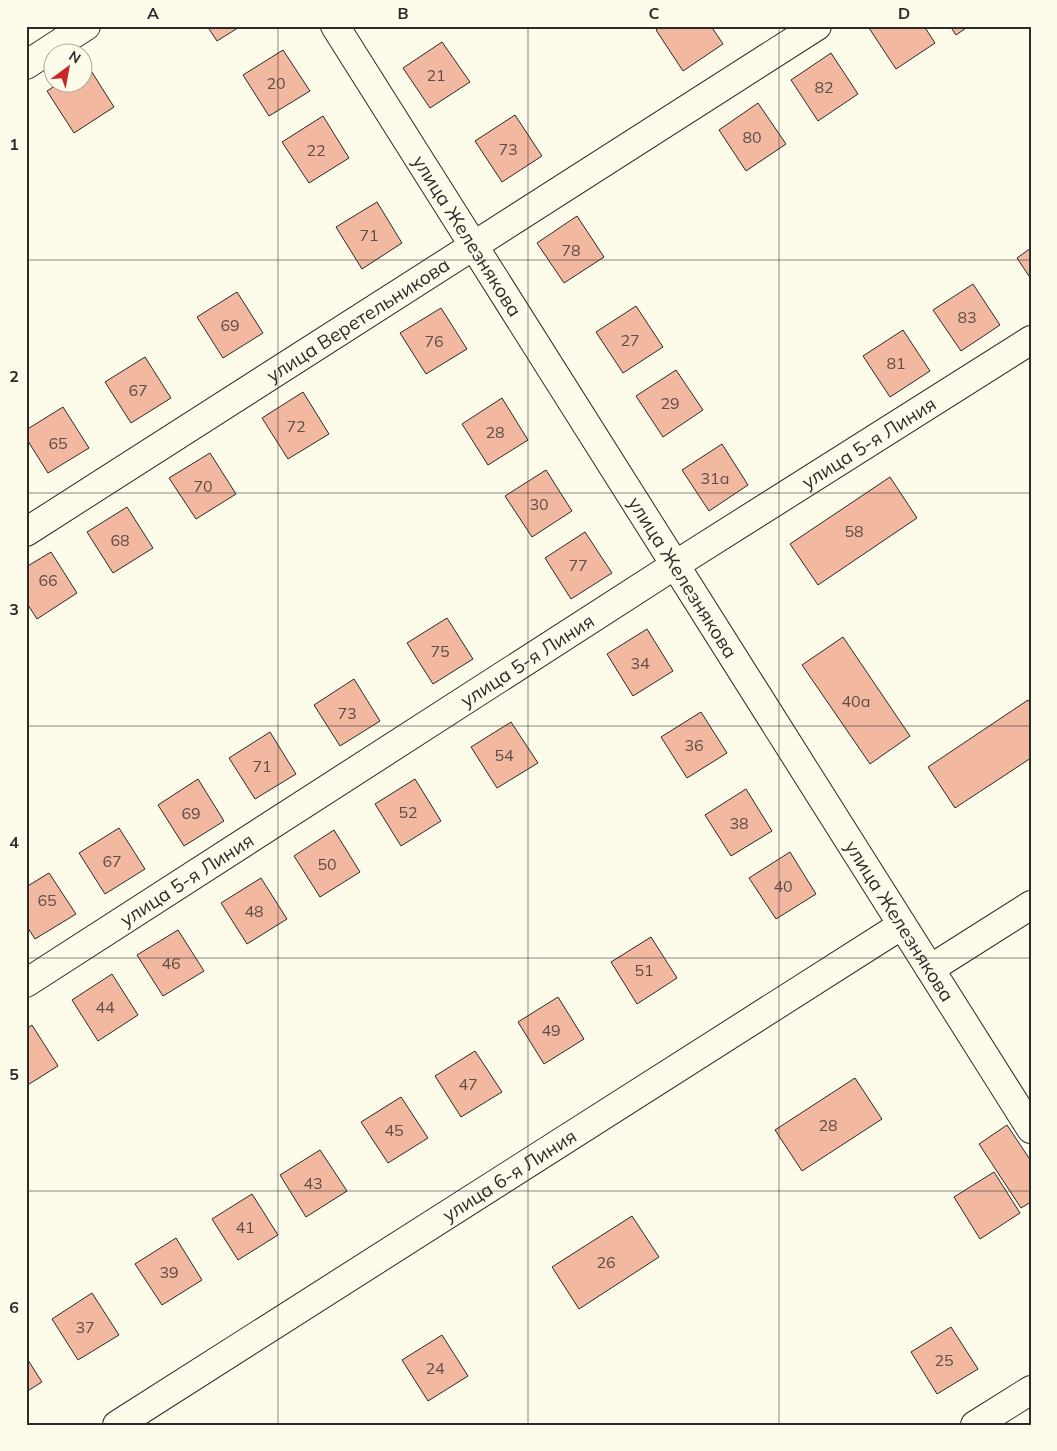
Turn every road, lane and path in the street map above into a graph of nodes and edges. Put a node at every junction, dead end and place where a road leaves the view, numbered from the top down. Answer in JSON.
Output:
{"nodes":[{"id":1,"x":86,"y":26,"type":"edge"},
{"id":2,"x":335,"y":26,"type":"edge"},
{"id":3,"x":817,"y":26,"type":"edge"},
{"id":4,"x":26,"y":65,"type":"edge"},
{"id":5,"x":474,"y":246,"type":"junction"},
{"id":6,"x":1031,"y":340,"type":"edge"},
{"id":7,"x":26,"y":532,"type":"edge"},
{"id":8,"x":675,"y":565,"type":"junction"},
{"id":9,"x":1031,"y":905,"type":"edge"},
{"id":10,"x":902,"y":925,"type":"junction"},
{"id":11,"x":930,"y":969,"type":"junction"},
{"id":12,"x":26,"y":983,"type":"edge"},
{"id":13,"x":1031,"y":1129,"type":"edge"},
{"id":14,"x":1031,"y":1390,"type":"edge"},
{"id":15,"x":117,"y":1425,"type":"edge"},
{"id":16,"x":975,"y":1425,"type":"edge"}],
"edges":[{"from":1,"to":4,"type":"street"},
{"from":2,"to":5,"type":"street","name":"улица Железнякова"},
{"from":3,"to":5,"type":"street","name":"улица Веретельникова"},
{"from":5,"to":7,"type":"street","name":"улица Веретельникова"},
{"from":5,"to":8,"type":"street","name":"улица Железнякова"},
{"from":6,"to":8,"type":"street","name":"улица 5-я Линия"},
{"from":8,"to":10,"type":"street","name":"улица Железнякова"},
{"from":8,"to":12,"type":"street","name":"улица 5-я Линия"},
{"from":9,"to":11,"type":"street"},
{"from":10,"to":11,"type":"street","name":"улица Железнякова"},
{"from":10,"to":15,"type":"street","name":"улица 6-я Линия"},
{"from":11,"to":13,"type":"street","name":"улица Железнякова"},
{"from":14,"to":16,"type":"street"}]}
